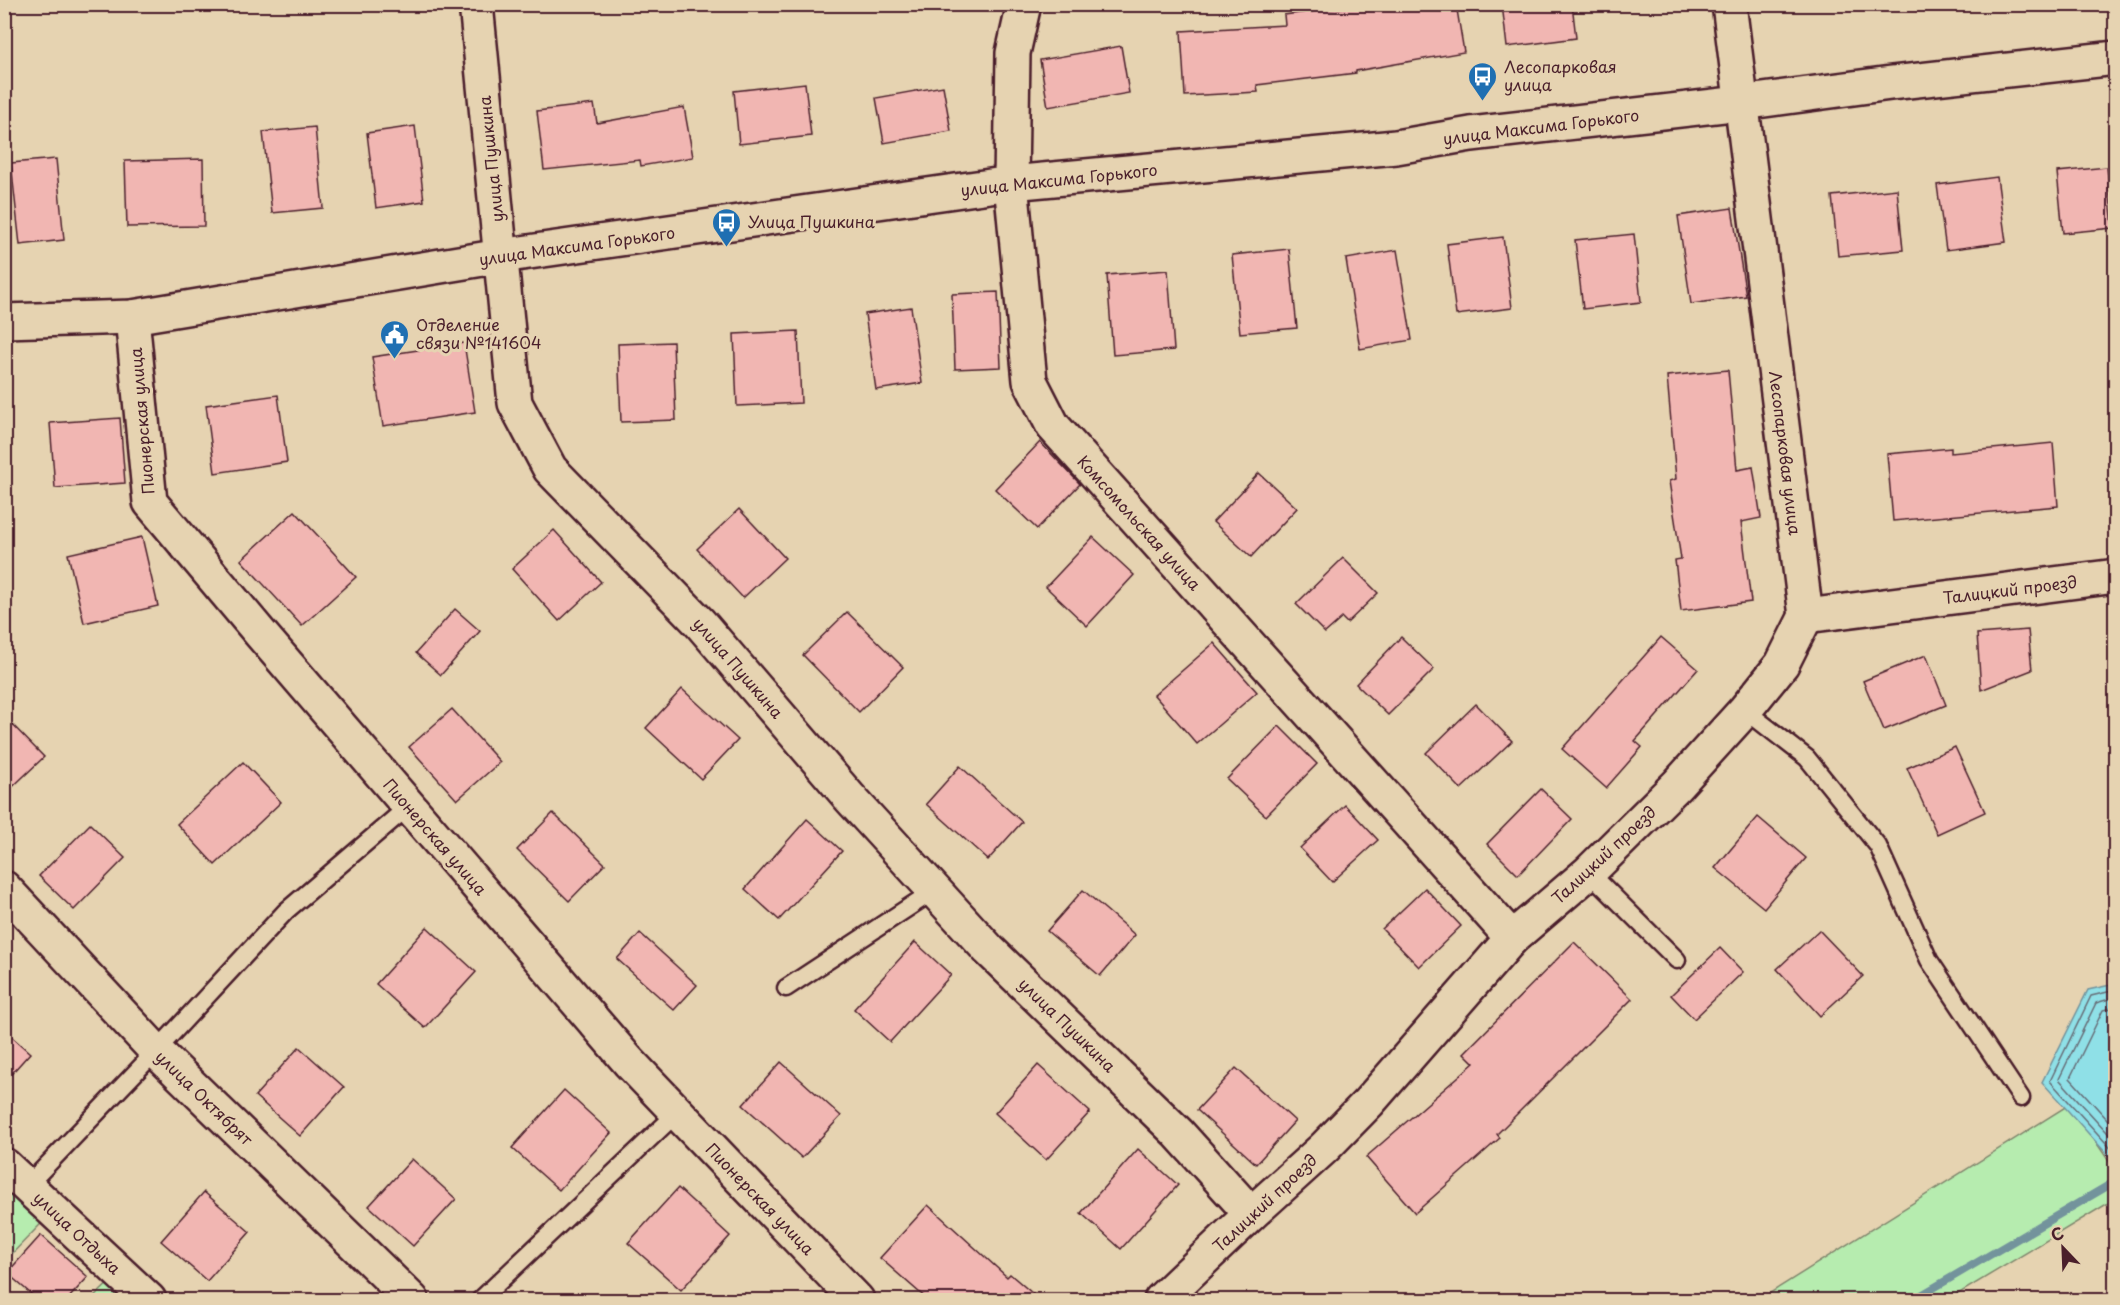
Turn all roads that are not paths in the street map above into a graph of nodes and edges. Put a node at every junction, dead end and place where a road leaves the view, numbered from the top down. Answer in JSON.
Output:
{"nodes":[{"id":1,"x":476,"y":4,"type":"edge"},
{"id":2,"x":1024,"y":4,"type":"edge"},
{"id":3,"x":1729,"y":4,"type":"edge"},
{"id":4,"x":2115,"y":58,"type":"edge"},
{"id":5,"x":1741,"y":104,"type":"junction"},
{"id":6,"x":1011,"y":183,"type":"junction"},
{"id":7,"x":501,"y":256,"type":"junction"},
{"id":8,"x":132,"y":317,"type":"junction"},
{"id":9,"x":4,"y":321,"type":"edge"},
{"id":10,"x":2115,"y":576,"type":"edge"},
{"id":11,"x":1806,"y":616,"type":"junction"},
{"id":12,"x":1745,"y":710,"type":"junction"},
{"id":13,"x":409,"y":806,"type":"junction"},
{"id":14,"x":1589,"y":872,"type":"junction"},
{"id":15,"x":4,"y":888,"type":"edge"},
{"id":16,"x":935,"y":890,"type":"junction"},
{"id":17,"x":1512,"y":938,"type":"junction"},
{"id":18,"x":1677,"y":960,"type":"dead end"},
{"id":19,"x":786,"y":988,"type":"dead end"},
{"id":20,"x":156,"y":1051,"type":"junction"},
{"id":21,"x":2021,"y":1098,"type":"dead end"},
{"id":22,"x":677,"y":1113,"type":"junction"},
{"id":23,"x":16,"y":1175,"type":"edge"},
{"id":24,"x":1251,"y":1214,"type":"junction"},
{"id":25,"x":149,"y":1300,"type":"edge"},
{"id":26,"x":412,"y":1300,"type":"edge"},
{"id":27,"x":480,"y":1300,"type":"edge"},
{"id":28,"x":857,"y":1300,"type":"edge"},
{"id":29,"x":1161,"y":1300,"type":"edge"}],
"edges":[{"from":1,"to":7,"type":"street","name":"улица Пушкина"},
{"from":2,"to":6,"type":"street","name":"Комсомольская улица"},
{"from":3,"to":5,"type":"street","name":"Лесопарковая улица"},
{"from":4,"to":5,"type":"street","name":"улица Максима Горького"},
{"from":5,"to":6,"type":"street","name":"улица Максима Горького"},
{"from":5,"to":11,"type":"street","name":"Лесопарковая улица"},
{"from":6,"to":7,"type":"street","name":"улица Максима Горького"},
{"from":6,"to":17,"type":"street","name":"Комсомольская улица"},
{"from":7,"to":8,"type":"street","name":"улица Максима Горького"},
{"from":7,"to":16,"type":"street","name":"улица Пушкина"},
{"from":8,"to":9,"type":"street","name":"улица Максима Горького"},
{"from":8,"to":13,"type":"street","name":"Пионерская улица"},
{"from":10,"to":11,"type":"street","name":"Талицкий проезд"},
{"from":11,"to":12,"type":"street","name":"Талицкий проезд"},
{"from":12,"to":14,"type":"street","name":"Талицкий проезд"},
{"from":12,"to":21,"type":"lane"},
{"from":13,"to":20,"type":"lane"},
{"from":13,"to":22,"type":"street","name":"Пионерская улица"},
{"from":14,"to":17,"type":"street","name":"Талицкий проезд"},
{"from":14,"to":18,"type":"lane"},
{"from":15,"to":20,"type":"street","name":"улица Октябрят"},
{"from":16,"to":19,"type":"lane"},
{"from":16,"to":24,"type":"street","name":"улица Пушкина"},
{"from":17,"to":24,"type":"street","name":"Талицкий проезд"},
{"from":20,"to":23,"type":"lane"},
{"from":20,"to":26,"type":"street","name":"улица Октябрят"},
{"from":22,"to":27,"type":"lane"},
{"from":22,"to":28,"type":"street","name":"Пионерская улица"},
{"from":23,"to":25,"type":"street","name":"улица Отдыха"},
{"from":24,"to":29,"type":"street","name":"Талицкий проезд"}]}
